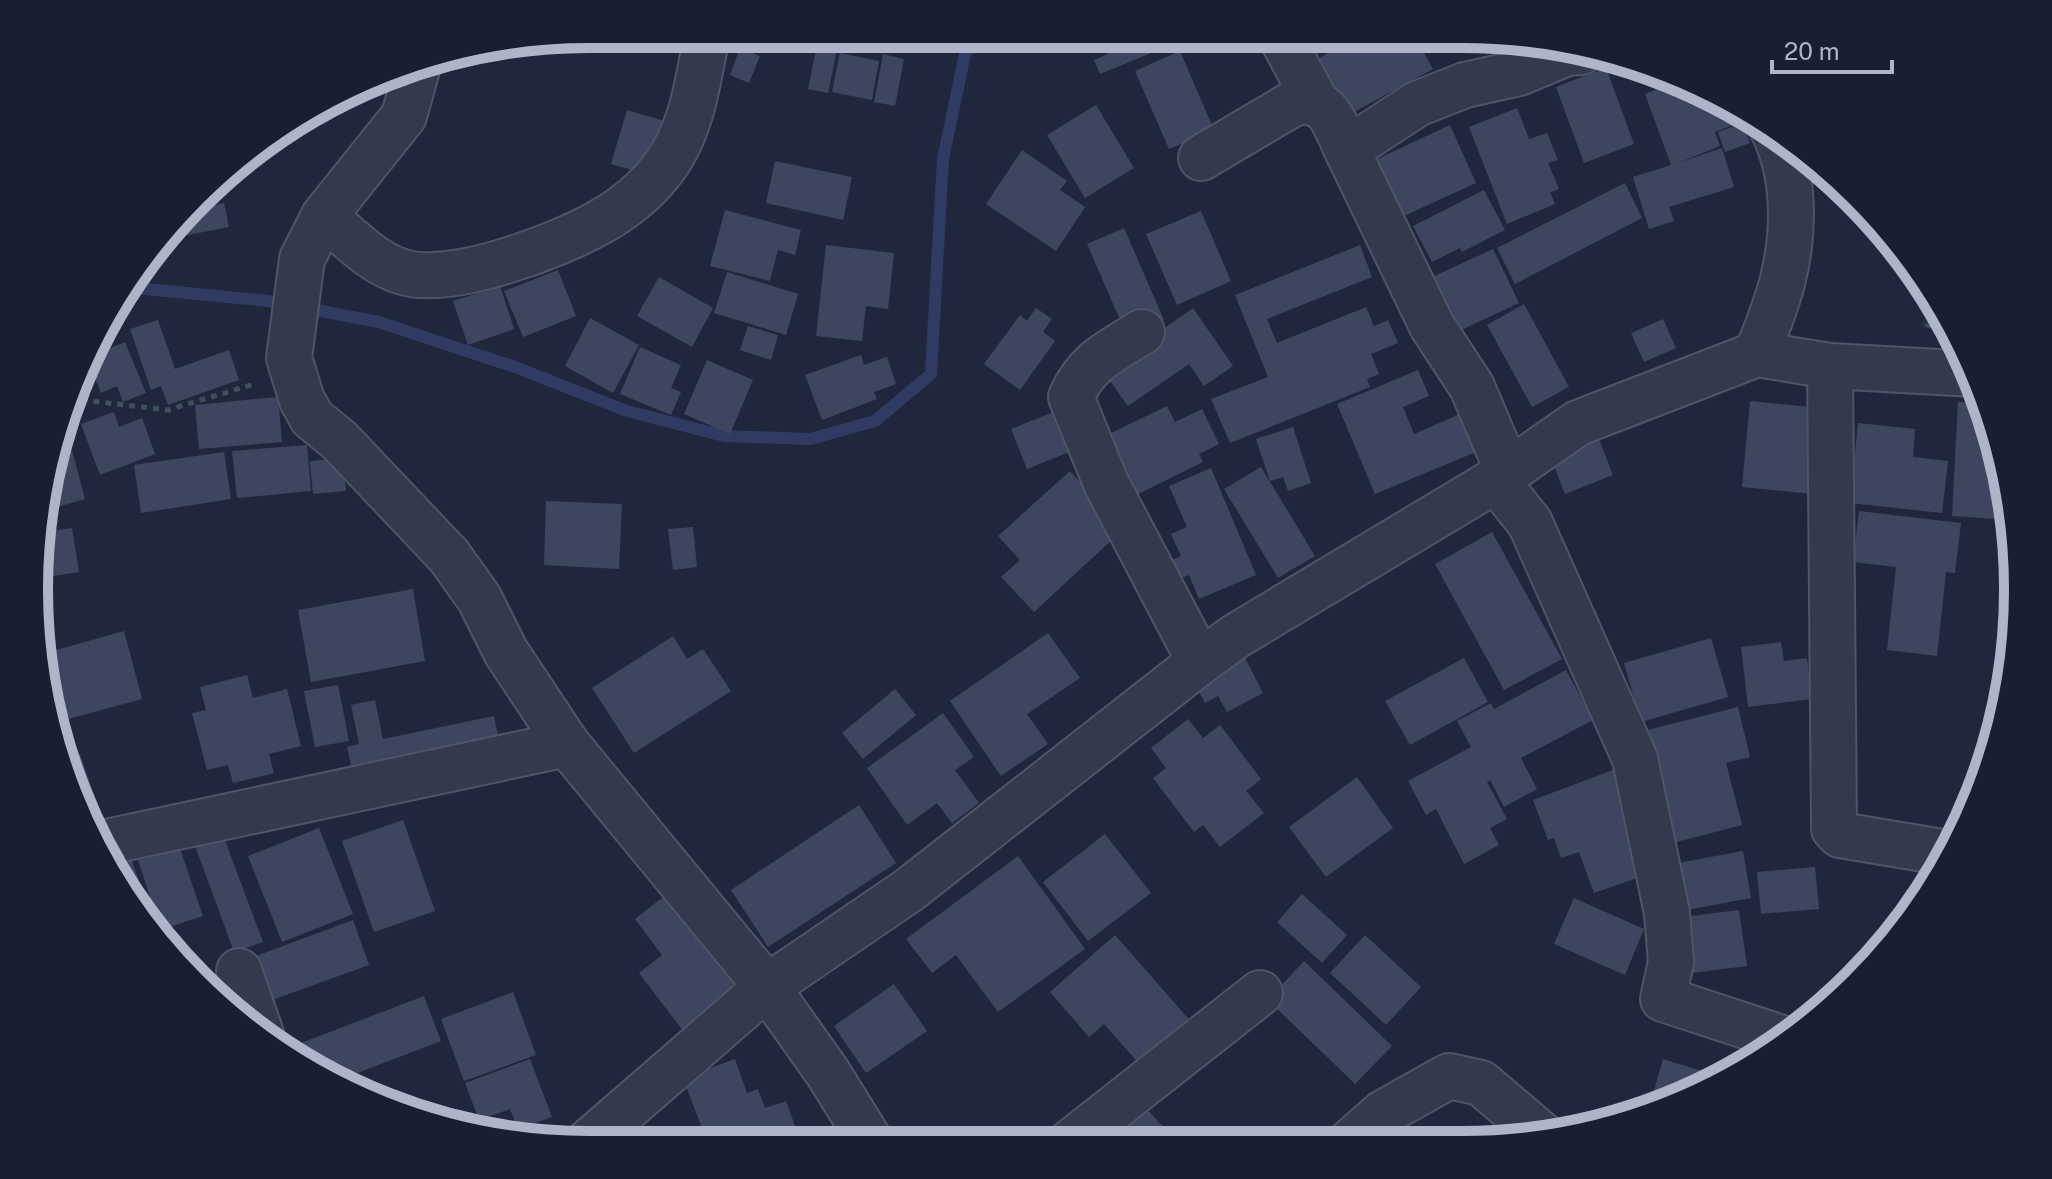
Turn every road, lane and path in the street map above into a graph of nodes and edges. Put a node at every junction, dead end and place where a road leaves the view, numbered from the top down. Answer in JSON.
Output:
{"nodes":[{"id":1,"x":704,"y":48,"type":"edge"},
{"id":2,"x":1287,"y":48,"type":"edge"},
{"id":3,"x":1558,"y":57,"type":"edge"},
{"id":4,"x":415,"y":77,"type":"edge"},
{"id":5,"x":1316,"y":102,"type":"junction"},
{"id":6,"x":1345,"y":146,"type":"junction"},
{"id":7,"x":1784,"y":154,"type":"edge"},
{"id":8,"x":1201,"y":158,"type":"dead end"},
{"id":9,"x":324,"y":216,"type":"junction"},
{"id":10,"x":1142,"y":332,"type":"dead end"},
{"id":11,"x":1757,"y":354,"type":"junction"},
{"id":12,"x":1830,"y":366,"type":"junction"},
{"id":13,"x":1959,"y":373,"type":"edge"},
{"id":14,"x":82,"y":400,"type":"edge"},
{"id":15,"x":312,"y":418,"type":"junction"},
{"id":16,"x":1502,"y":476,"type":"junction"},
{"id":17,"x":1200,"y":662,"type":"junction"},
{"id":18,"x":567,"y":744,"type":"junction"},
{"id":19,"x":111,"y":841,"type":"edge"},
{"id":20,"x":1936,"y":851,"type":"edge"},
{"id":21,"x":239,"y":971,"type":"dead end"},
{"id":22,"x":767,"y":987,"type":"junction"},
{"id":23,"x":1260,"y":993,"type":"dead end"},
{"id":24,"x":254,"y":1014,"type":"edge"},
{"id":25,"x":1771,"y":1034,"type":"edge"},
{"id":26,"x":1532,"y":1126,"type":"edge"},
{"id":27,"x":601,"y":1131,"type":"edge"},
{"id":28,"x":864,"y":1131,"type":"edge"},
{"id":29,"x":1085,"y":1131,"type":"edge"},
{"id":30,"x":1363,"y":1131,"type":"edge"}],
"edges":[{"from":1,"to":9,"type":"street"},
{"from":2,"to":5,"type":"street"},
{"from":3,"to":6,"type":"street"},
{"from":4,"to":9,"type":"street"},
{"from":5,"to":6,"type":"street"},
{"from":5,"to":8,"type":"street"},
{"from":6,"to":16,"type":"street"},
{"from":7,"to":11,"type":"street"},
{"from":9,"to":15,"type":"street"},
{"from":10,"to":17,"type":"street"},
{"from":11,"to":12,"type":"street"},
{"from":11,"to":16,"type":"street"},
{"from":12,"to":13,"type":"street"},
{"from":12,"to":20,"type":"street"},
{"from":14,"to":15,"type":"path"},
{"from":15,"to":18,"type":"street"},
{"from":16,"to":17,"type":"street"},
{"from":16,"to":25,"type":"street"},
{"from":17,"to":22,"type":"street"},
{"from":18,"to":19,"type":"street"},
{"from":18,"to":22,"type":"street"},
{"from":21,"to":24,"type":"street"},
{"from":22,"to":27,"type":"street"},
{"from":22,"to":28,"type":"street"},
{"from":23,"to":29,"type":"street"},
{"from":26,"to":30,"type":"street"}]}
